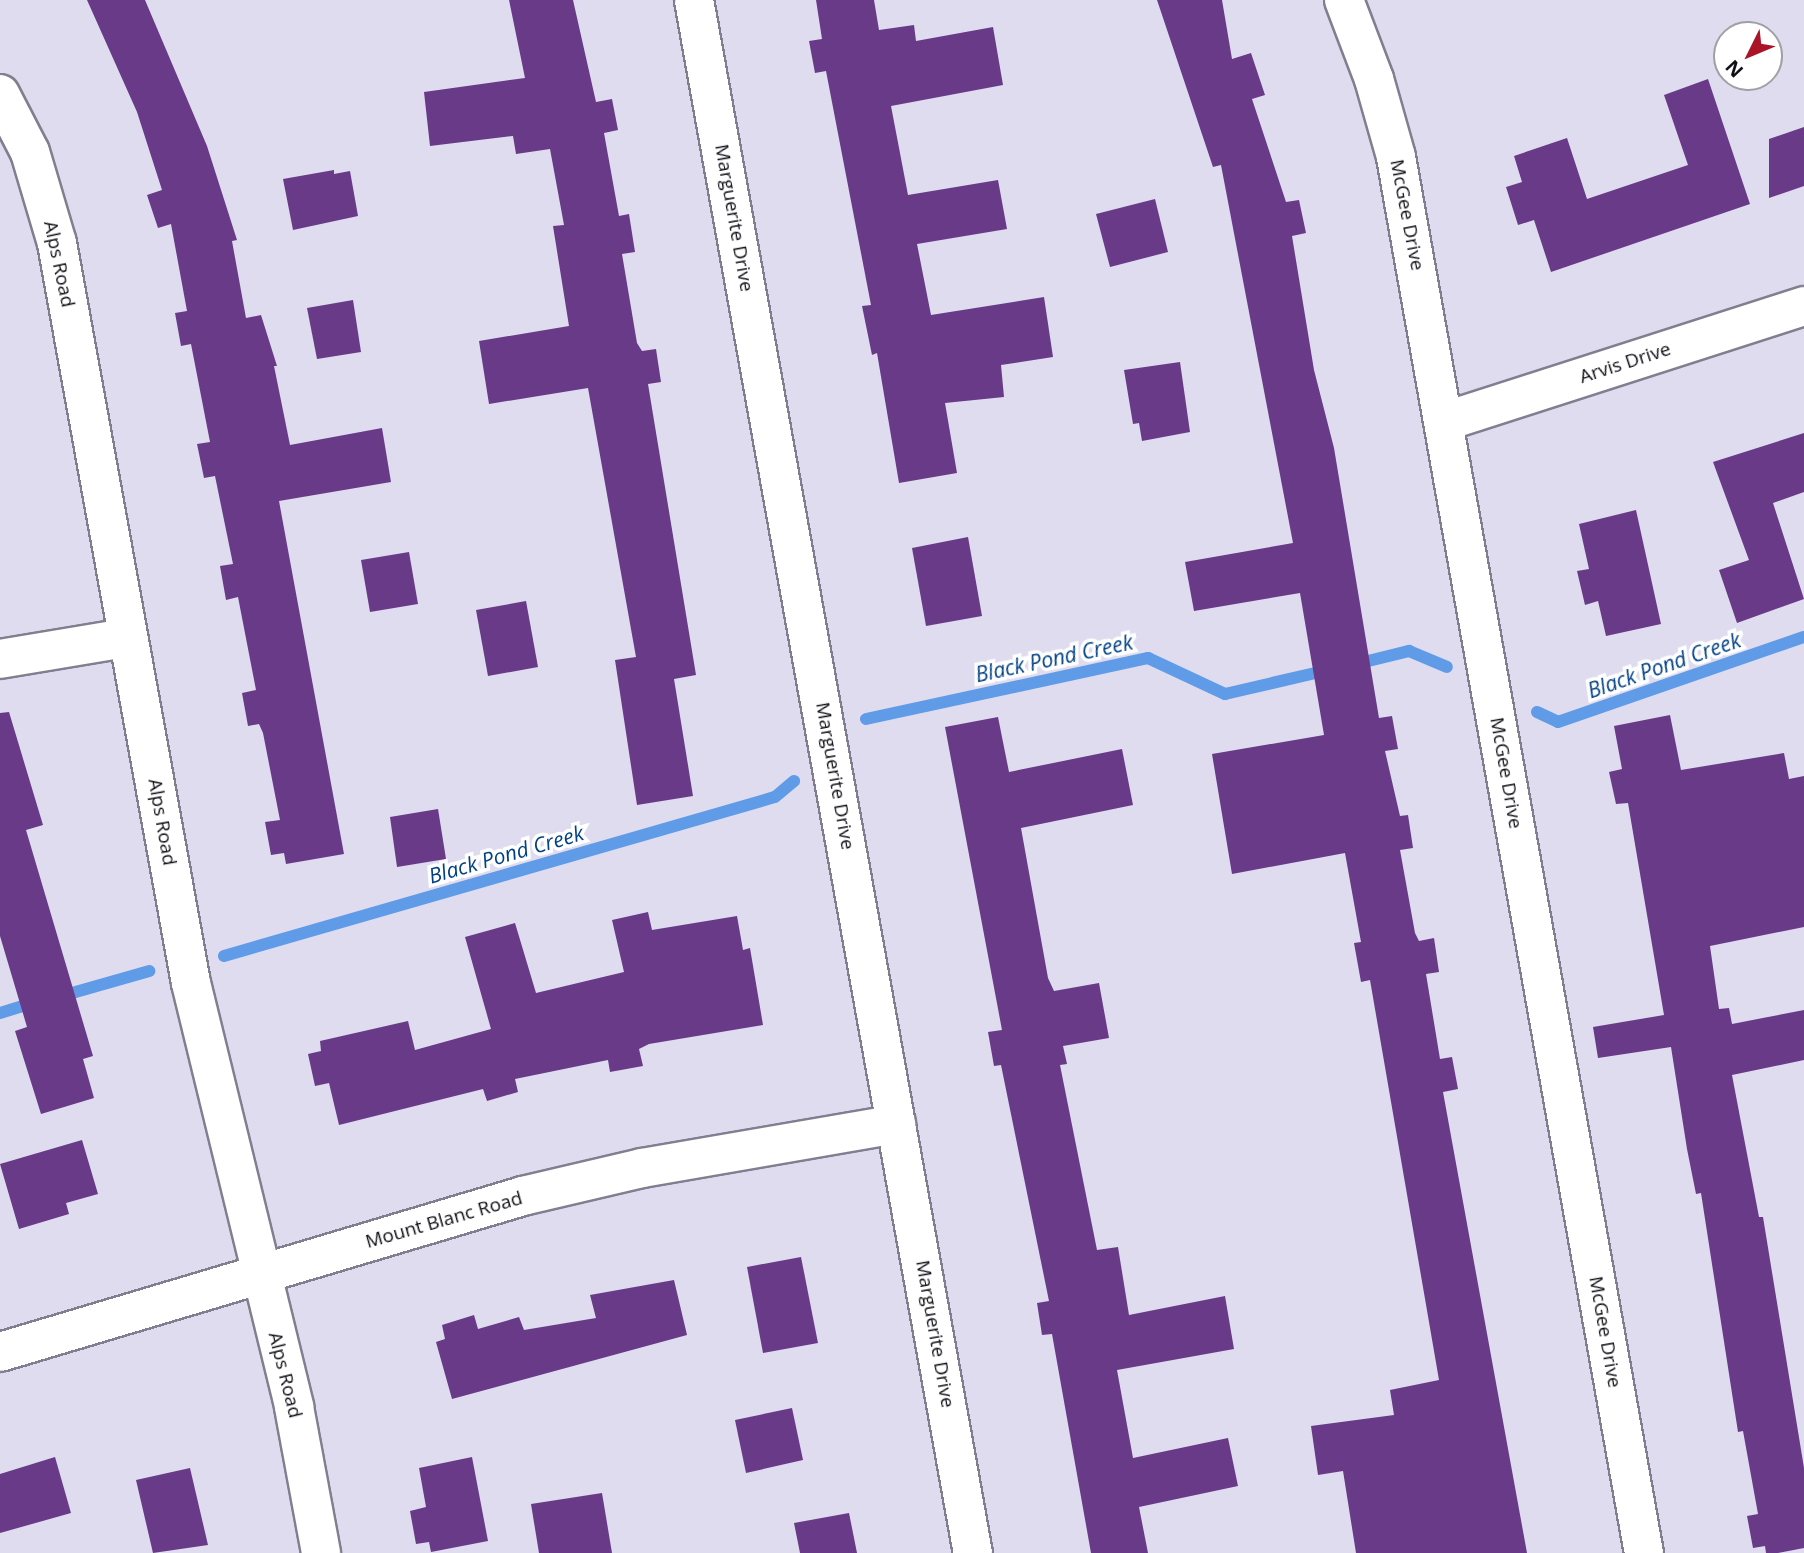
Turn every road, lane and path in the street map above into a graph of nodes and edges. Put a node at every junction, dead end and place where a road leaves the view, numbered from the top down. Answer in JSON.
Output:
{"nodes":[{"id":1,"x":694,"y":0,"type":"edge"},
{"id":2,"x":1344,"y":0,"type":"edge"},
{"id":3,"x":0,"y":94,"type":"edge"},
{"id":4,"x":1804,"y":306,"type":"edge"},
{"id":5,"x":1446,"y":421,"type":"junction"},
{"id":6,"x":126,"y":638,"type":"junction"},
{"id":7,"x":0,"y":659,"type":"edge"},
{"id":8,"x":896,"y":1124,"type":"junction"},
{"id":9,"x":259,"y":1274,"type":"junction"},
{"id":10,"x":0,"y":1352,"type":"edge"},
{"id":11,"x":321,"y":1553,"type":"edge"},
{"id":12,"x":973,"y":1553,"type":"edge"},
{"id":13,"x":1644,"y":1553,"type":"edge"}],
"edges":[{"from":1,"to":8,"type":"street","name":"Marguerite Drive"},
{"from":2,"to":5,"type":"street","name":"McGee Drive"},
{"from":3,"to":6,"type":"street","name":"Alps Road"},
{"from":4,"to":5,"type":"street","name":"Arvis Drive"},
{"from":5,"to":13,"type":"street","name":"McGee Drive"},
{"from":6,"to":7,"type":"street"},
{"from":6,"to":9,"type":"street","name":"Alps Road"},
{"from":8,"to":9,"type":"street","name":"Mount Blanc Road"},
{"from":8,"to":12,"type":"street","name":"Marguerite Drive"},
{"from":9,"to":10,"type":"street","name":"Mount Blanc Road"},
{"from":9,"to":11,"type":"street","name":"Alps Road"}]}
